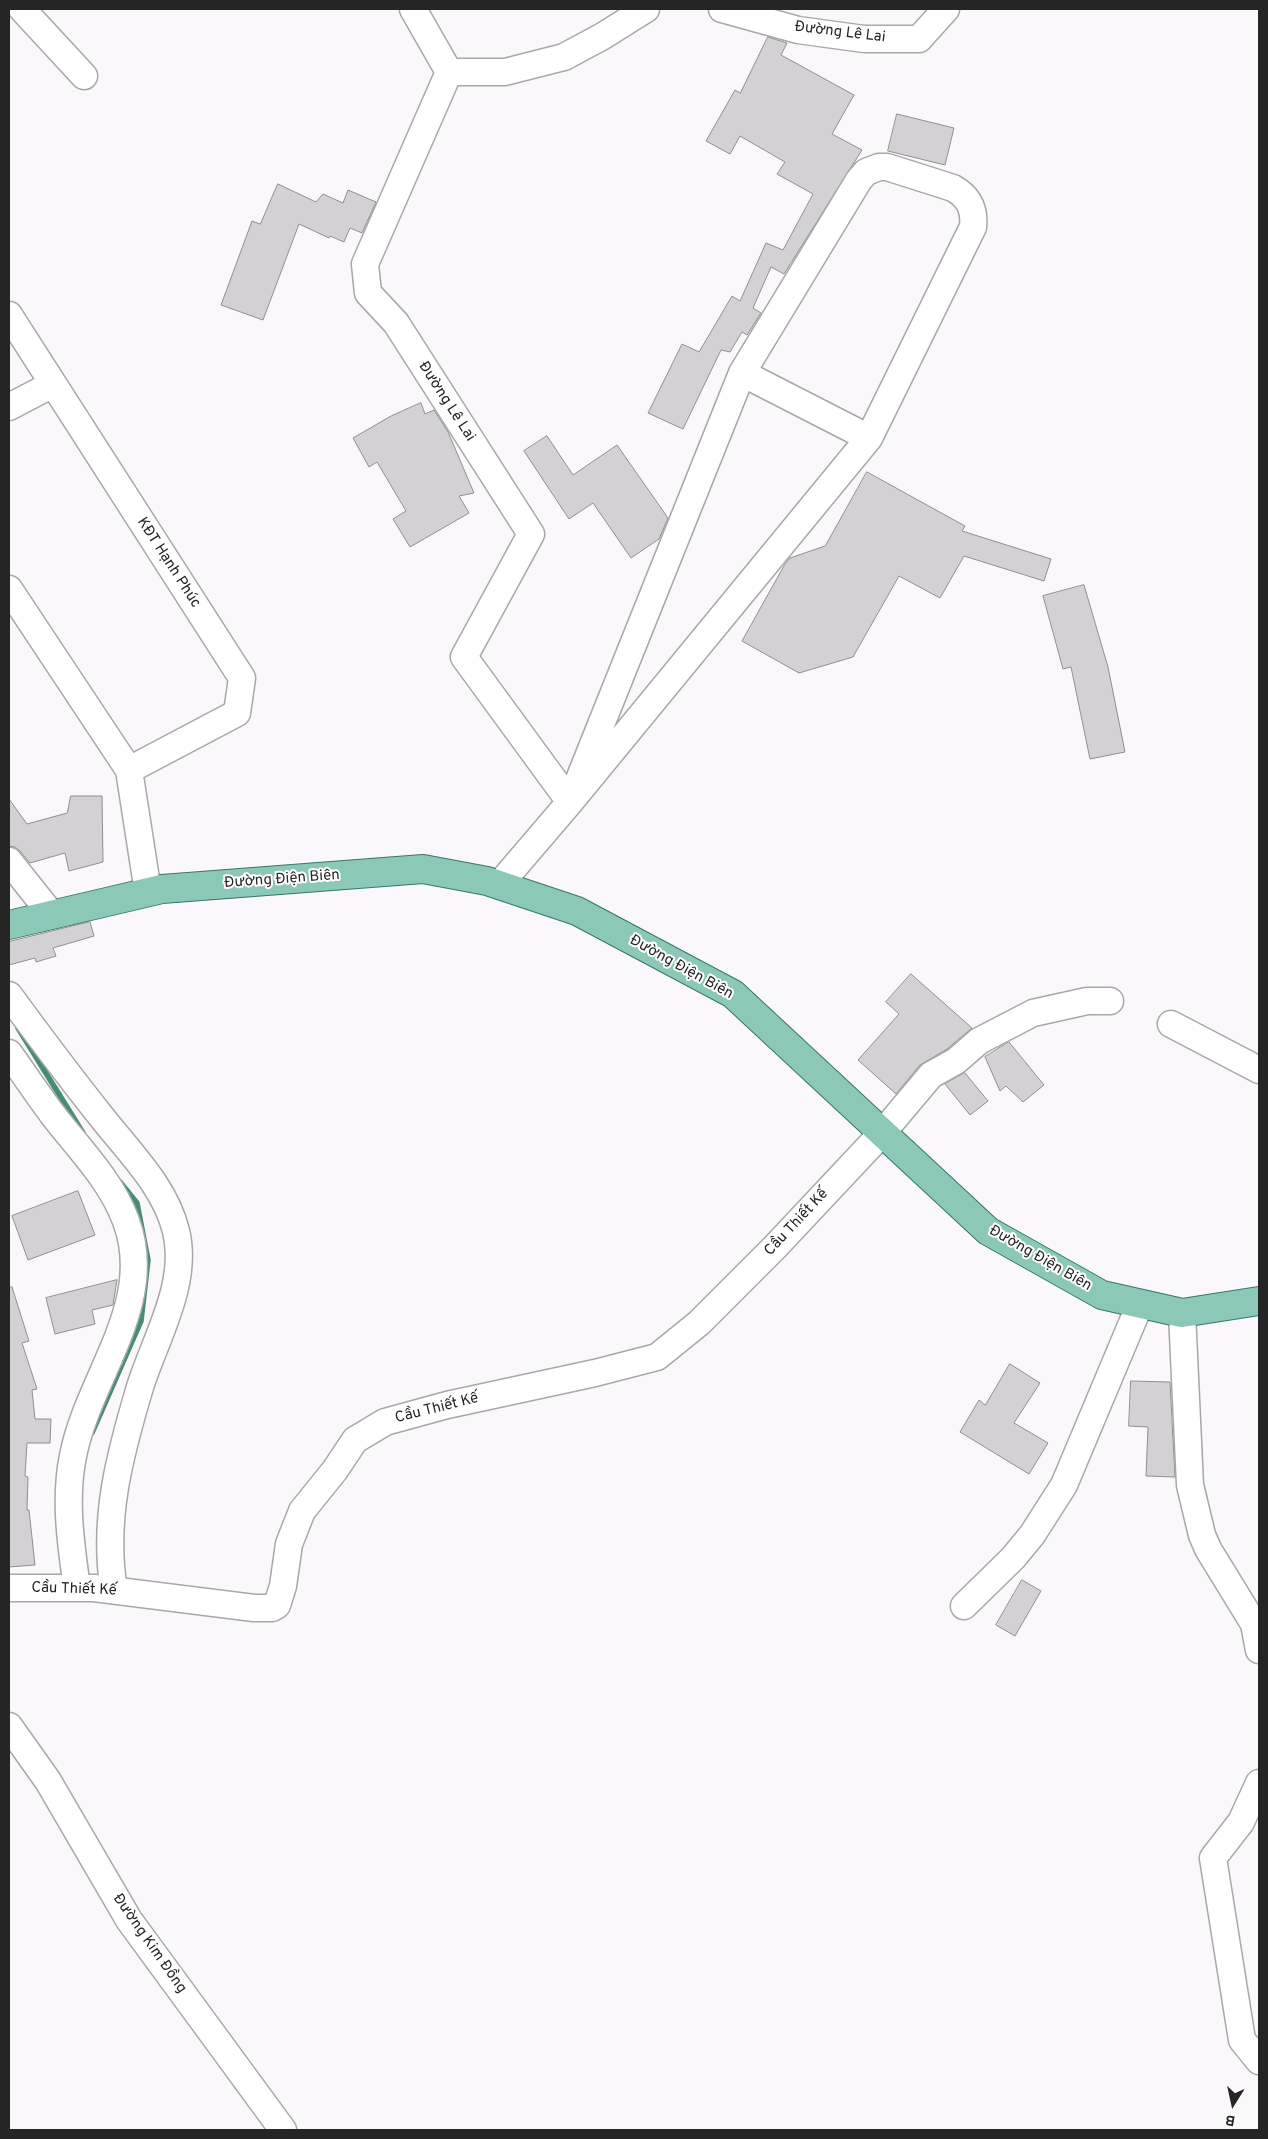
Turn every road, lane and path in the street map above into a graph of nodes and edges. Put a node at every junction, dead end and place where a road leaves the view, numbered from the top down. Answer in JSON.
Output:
{"nodes":[{"id":1,"x":22,"y":9,"type":"edge"},
{"id":2,"x":413,"y":9,"type":"edge"},
{"id":3,"x":646,"y":9,"type":"edge"},
{"id":4,"x":722,"y":9,"type":"edge"},
{"id":5,"x":946,"y":9,"type":"edge"},
{"id":6,"x":449,"y":72,"type":"junction"},
{"id":7,"x":84,"y":76,"type":"dead end"},
{"id":8,"x":9,"y":315,"type":"edge"},
{"id":9,"x":742,"y":373,"type":"junction"},
{"id":10,"x":53,"y":384,"type":"junction"},
{"id":11,"x":9,"y":407,"type":"edge"},
{"id":12,"x":869,"y":438,"type":"junction"},
{"id":13,"x":9,"y":589,"type":"edge"},
{"id":14,"x":128,"y":770,"type":"junction"},
{"id":15,"x":570,"y":802,"type":"junction"},
{"id":16,"x":9,"y":861,"type":"edge"},
{"id":17,"x":499,"y":885,"type":"junction"},
{"id":18,"x":148,"y":892,"type":"junction"},
{"id":19,"x":52,"y":915,"type":"junction"},
{"id":20,"x":9,"y":925,"type":"edge"},
{"id":21,"x":9,"y":995,"type":"edge"},
{"id":22,"x":1110,"y":1001,"type":"dead end"},
{"id":23,"x":1172,"y":1024,"type":"dead end"},
{"id":24,"x":9,"y":1053,"type":"edge"},
{"id":25,"x":1259,"y":1070,"type":"edge"},
{"id":26,"x":883,"y":1132,"type":"junction"},
{"id":27,"x":1259,"y":1301,"type":"edge"},
{"id":28,"x":1140,"y":1304,"type":"junction"},
{"id":29,"x":1182,"y":1313,"type":"junction"},
{"id":30,"x":9,"y":1588,"type":"edge"},
{"id":31,"x":77,"y":1588,"type":"junction"},
{"id":32,"x":114,"y":1590,"type":"junction"},
{"id":33,"x":964,"y":1606,"type":"dead end"},
{"id":34,"x":1259,"y":1650,"type":"edge"},
{"id":35,"x":9,"y":1726,"type":"edge"},
{"id":36,"x":1259,"y":1783,"type":"edge"},
{"id":37,"x":1259,"y":2061,"type":"edge"},
{"id":38,"x":284,"y":2130,"type":"edge"}],
"edges":[{"from":1,"to":7,"type":"street"},
{"from":2,"to":6,"type":"street"},
{"from":3,"to":6,"type":"street"},
{"from":4,"to":5,"type":"street","name":"Đường Lê Lai"},
{"from":6,"to":15,"type":"street","name":"Đường Lê Lai"},
{"from":8,"to":10,"type":"street","name":"KĐT Hạnh Phúc"},
{"from":9,"to":12,"type":"street"},
{"from":9,"to":12,"type":"street"},
{"from":9,"to":15,"type":"street"},
{"from":10,"to":11,"type":"street"},
{"from":10,"to":14,"type":"street","name":"KĐT Hạnh Phúc"},
{"from":12,"to":15,"type":"street"},
{"from":13,"to":14,"type":"street"},
{"from":14,"to":18,"type":"street"},
{"from":15,"to":17,"type":"street"},
{"from":16,"to":19,"type":"street"},
{"from":17,"to":18,"type":"main road","name":"Đường Điện Biên"},
{"from":17,"to":26,"type":"main road","name":"Đường Điện Biên"},
{"from":18,"to":19,"type":"main road","name":"Đường Điện Biên"},
{"from":19,"to":20,"type":"main road","name":"Đường Điện Biên"},
{"from":21,"to":32,"type":"street"},
{"from":22,"to":26,"type":"street"},
{"from":23,"to":25,"type":"street"},
{"from":24,"to":31,"type":"street"},
{"from":26,"to":28,"type":"main road","name":"Đường Điện Biên"},
{"from":26,"to":32,"type":"street","name":"Cầu Thiết Kế"},
{"from":27,"to":29,"type":"main road","name":"Đường Điện Biên"},
{"from":28,"to":29,"type":"main road","name":"Đường Điện Biên"},
{"from":28,"to":33,"type":"street"},
{"from":29,"to":34,"type":"street"},
{"from":30,"to":31,"type":"street","name":"Cầu Thiết Kế"},
{"from":31,"to":32,"type":"street","name":"Cầu Thiết Kế"},
{"from":35,"to":38,"type":"street","name":"Đường Kim Đồng"},
{"from":36,"to":37,"type":"street"}]}
